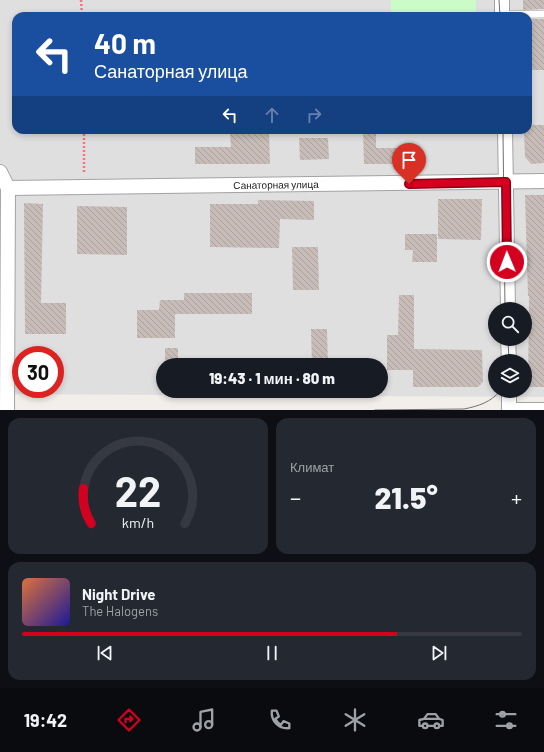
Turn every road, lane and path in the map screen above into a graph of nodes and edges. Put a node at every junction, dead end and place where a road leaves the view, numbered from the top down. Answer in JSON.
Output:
{"nodes":[{"id":1,"x":81,"y":0,"type":"edge"},
{"id":2,"x":502,"y":0,"type":"edge"},
{"id":3,"x":82,"y":12,"type":"edge"},
{"id":4,"x":502,"y":12,"type":"edge"},
{"id":5,"x":532,"y":14,"type":"edge"},
{"id":6,"x":544,"y":14,"type":"edge"},
{"id":7,"x":84,"y":134,"type":"edge"},
{"id":8,"x":505,"y":134,"type":"edge"},
{"id":9,"x":0,"y":172,"type":"edge"},
{"id":10,"x":544,"y":181,"type":"edge"},
{"id":11,"x":506,"y":182,"type":"junction"},
{"id":12,"x":85,"y":187,"type":"junction"},
{"id":13,"x":8,"y":188,"type":"junction"},
{"id":14,"x":508,"y":302,"type":"edge"},
{"id":15,"x":509,"y":398,"type":"edge"},
{"id":16,"x":7,"y":410,"type":"edge"},
{"id":17,"x":509,"y":410,"type":"edge"},
{"id":18,"x":513,"y":410,"type":"edge"},
{"id":19,"x":544,"y":410,"type":"edge"}],
"edges":[{"from":1,"to":3,"type":"path"},
{"from":2,"to":4,"type":"street"},
{"from":5,"to":6,"type":"lane"},
{"from":7,"to":12,"type":"path"},
{"from":8,"to":11,"type":"street"},
{"from":9,"to":13,"type":"street"},
{"from":10,"to":11,"type":"street","name":"Санаторная улица"},
{"from":11,"to":12,"type":"street","name":"Санаторная улица"},
{"from":11,"to":14,"type":"street"},
{"from":12,"to":13,"type":"street","name":"Санаторная улица"},
{"from":13,"to":16,"type":"street"},
{"from":15,"to":17,"type":"street"},
{"from":18,"to":19,"type":"street"}]}
